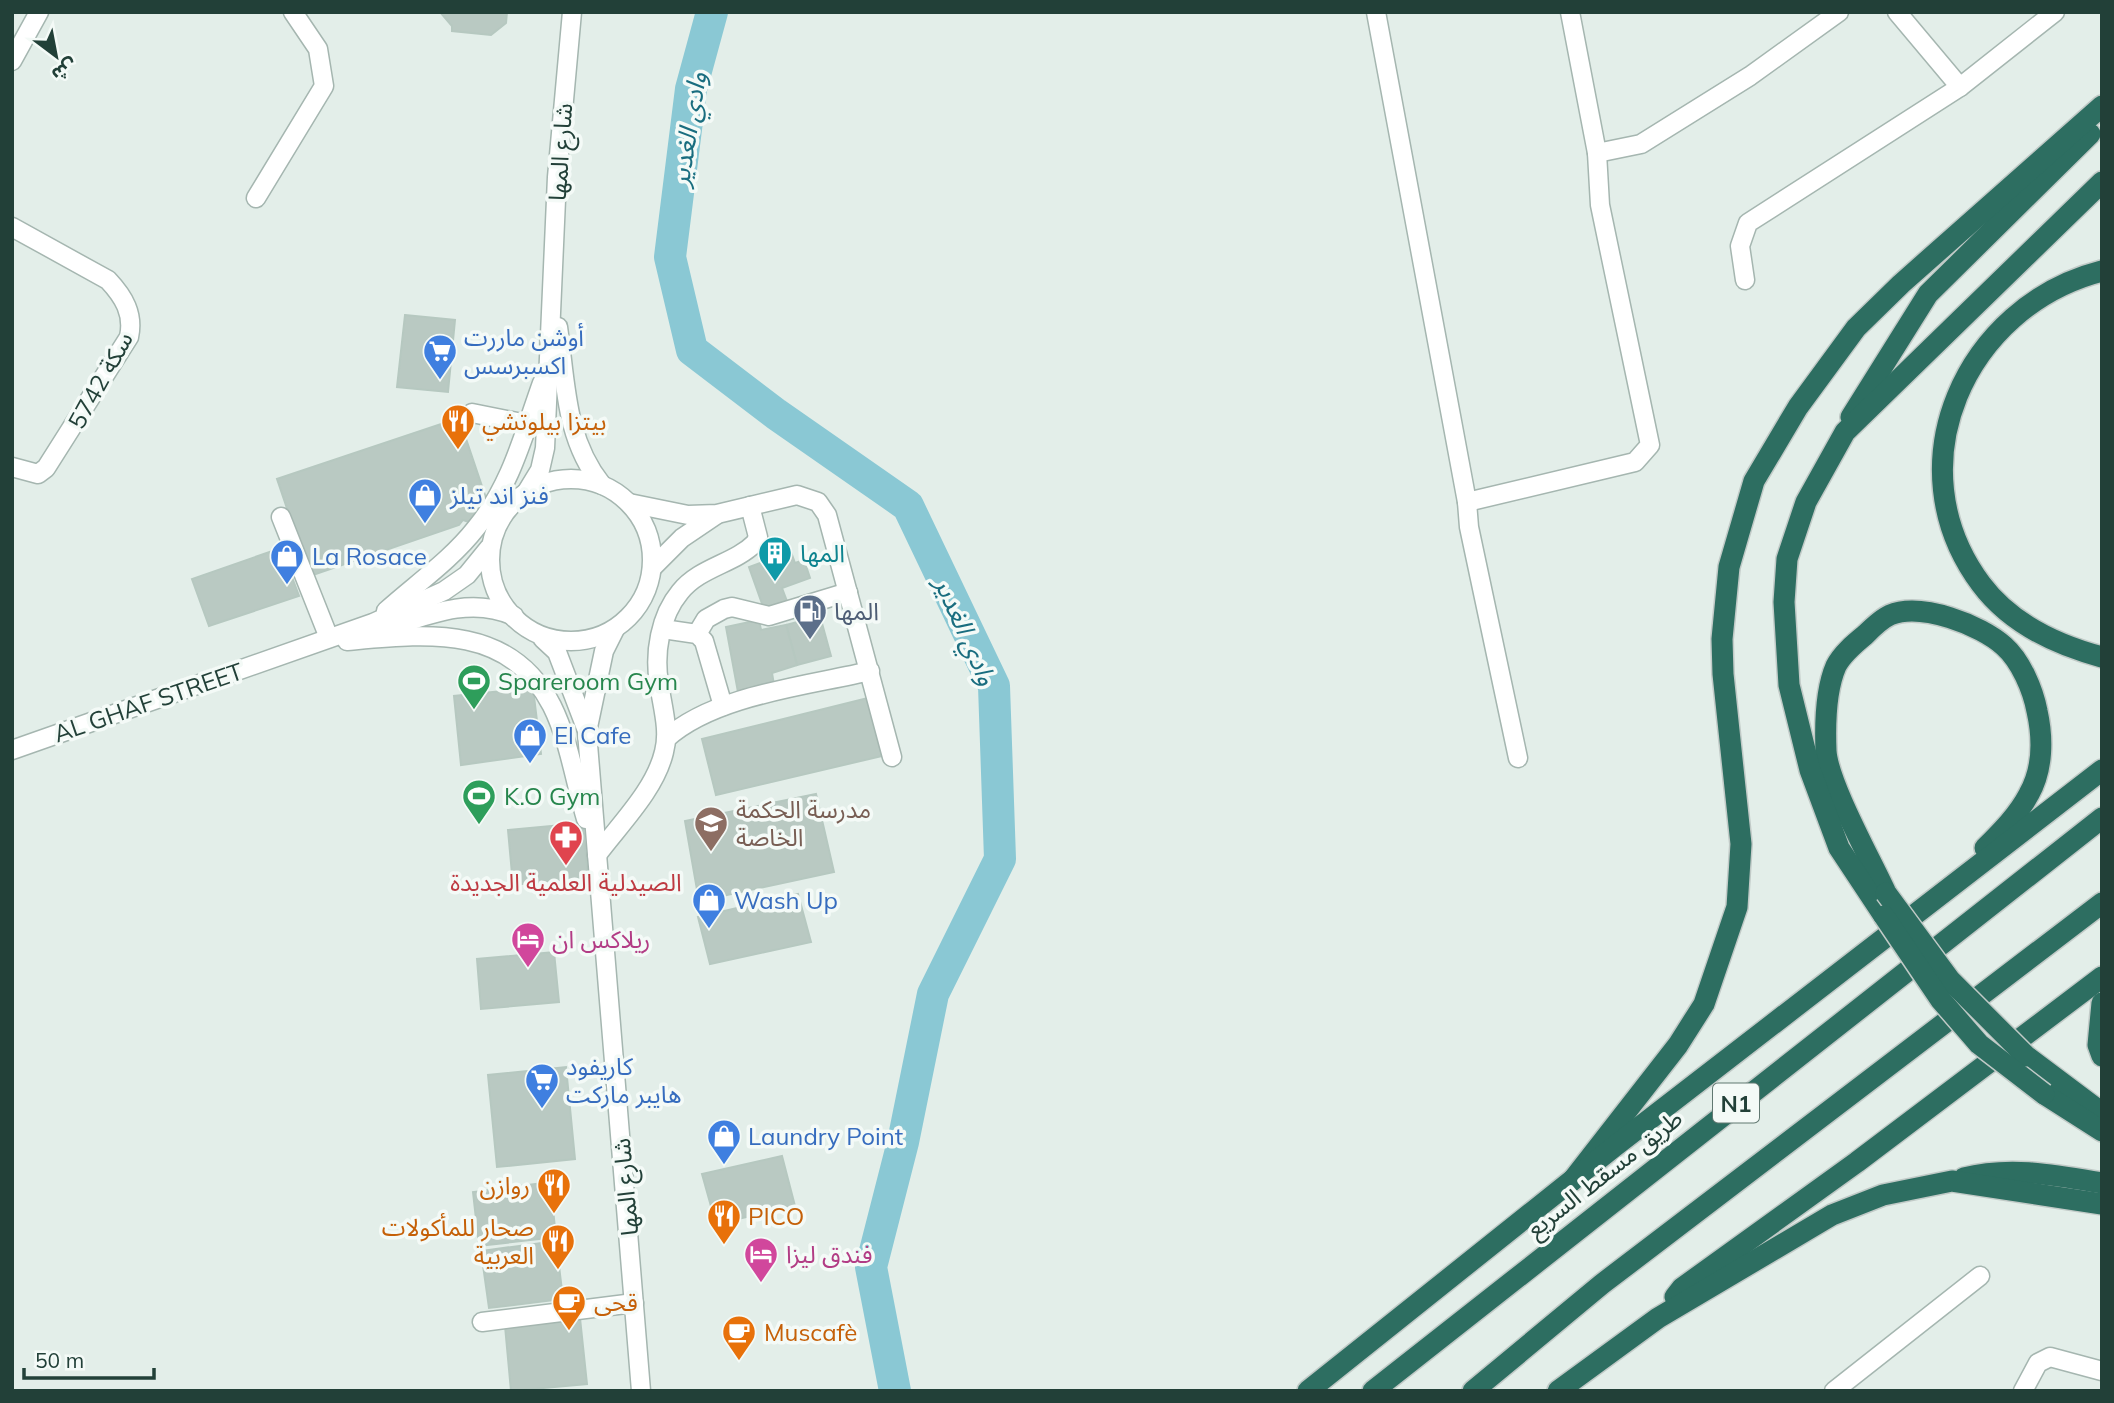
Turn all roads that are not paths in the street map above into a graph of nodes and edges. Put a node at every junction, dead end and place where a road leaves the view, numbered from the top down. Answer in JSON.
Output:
{"nodes":[{"id":1,"x":39,"y":12,"type":"edge"},
{"id":2,"x":293,"y":12,"type":"edge"},
{"id":3,"x":572,"y":12,"type":"edge"},
{"id":4,"x":1376,"y":12,"type":"edge"},
{"id":5,"x":1570,"y":12,"type":"edge"},
{"id":6,"x":1839,"y":12,"type":"edge"},
{"id":7,"x":1897,"y":12,"type":"edge"},
{"id":8,"x":2055,"y":12,"type":"edge"},
{"id":9,"x":12,"y":61,"type":"edge"},
{"id":10,"x":1960,"y":87,"type":"junction"},
{"id":11,"x":2102,"y":106,"type":"edge"},
{"id":12,"x":2102,"y":122,"type":"edge"},
{"id":13,"x":1597,"y":153,"type":"junction"},
{"id":14,"x":2102,"y":182,"type":"edge"},
{"id":15,"x":256,"y":198,"type":"dead end"},
{"id":16,"x":12,"y":227,"type":"edge"},
{"id":17,"x":2102,"y":271,"type":"edge"},
{"id":18,"x":1745,"y":280,"type":"dead end"},
{"id":19,"x":553,"y":293,"type":"junction"},
{"id":20,"x":547,"y":368,"type":"junction"},
{"id":21,"x":472,"y":413,"type":"dead end"},
{"id":22,"x":527,"y":424,"type":"junction"},
{"id":23,"x":1845,"y":432,"type":"junction"},
{"id":24,"x":12,"y":467,"type":"edge"},
{"id":25,"x":602,"y":485,"type":"junction"},
{"id":26,"x":526,"y":493,"type":"junction"},
{"id":27,"x":1467,"y":502,"type":"junction"},
{"id":28,"x":629,"y":503,"type":"junction"},
{"id":29,"x":750,"y":506,"type":"junction"},
{"id":30,"x":717,"y":514,"type":"junction"},
{"id":31,"x":281,"y":517,"type":"dead end"},
{"id":32,"x":489,"y":548,"type":"junction"},
{"id":33,"x":652,"y":568,"type":"junction"},
{"id":34,"x":848,"y":592,"type":"junction"},
{"id":35,"x":514,"y":616,"type":"junction"},
{"id":36,"x":373,"y":623,"type":"junction"},
{"id":37,"x":615,"y":629,"type":"junction"},
{"id":38,"x":663,"y":629,"type":"junction"},
{"id":39,"x":697,"y":635,"type":"junction"},
{"id":40,"x":543,"y":639,"type":"junction"},
{"id":41,"x":338,"y":640,"type":"junction"},
{"id":42,"x":2102,"y":657,"type":"edge"},
{"id":43,"x":870,"y":671,"type":"junction"},
{"id":44,"x":723,"y":706,"type":"junction"},
{"id":45,"x":587,"y":732,"type":"junction"},
{"id":46,"x":667,"y":738,"type":"junction"},
{"id":47,"x":12,"y":750,"type":"edge"},
{"id":48,"x":892,"y":757,"type":"dead end"},
{"id":49,"x":1518,"y":758,"type":"dead end"},
{"id":50,"x":2102,"y":770,"type":"edge"},
{"id":51,"x":2102,"y":818,"type":"edge"},
{"id":52,"x":597,"y":855,"type":"junction"},
{"id":53,"x":1931,"y":903,"type":"junction"},
{"id":54,"x":2102,"y":903,"type":"edge"},
{"id":55,"x":2102,"y":977,"type":"edge"},
{"id":56,"x":2102,"y":1003,"type":"edge"},
{"id":57,"x":2102,"y":1056,"type":"edge"},
{"id":58,"x":2102,"y":1113,"type":"edge"},
{"id":59,"x":2102,"y":1131,"type":"edge"},
{"id":60,"x":1572,"y":1181,"type":"junction"},
{"id":61,"x":1952,"y":1181,"type":"junction"},
{"id":62,"x":2102,"y":1183,"type":"edge"},
{"id":63,"x":2102,"y":1204,"type":"edge"},
{"id":64,"x":1980,"y":1276,"type":"dead end"},
{"id":65,"x":634,"y":1303,"type":"junction"},
{"id":66,"x":1658,"y":1318,"type":"junction"},
{"id":67,"x":482,"y":1322,"type":"dead end"},
{"id":68,"x":2102,"y":1371,"type":"edge"},
{"id":69,"x":641,"y":1391,"type":"edge"},
{"id":70,"x":1308,"y":1391,"type":"edge"},
{"id":71,"x":1373,"y":1391,"type":"edge"},
{"id":72,"x":1473,"y":1391,"type":"edge"},
{"id":73,"x":1558,"y":1391,"type":"edge"},
{"id":74,"x":1834,"y":1391,"type":"edge"},
{"id":75,"x":2022,"y":1391,"type":"edge"}],
"edges":[{"from":1,"to":9,"type":"street"},
{"from":2,"to":15,"type":"street"},
{"from":3,"to":19,"type":"street","name":"شارع المها"},
{"from":4,"to":27,"type":"street"},
{"from":5,"to":13,"type":"street"},
{"from":6,"to":13,"type":"street"},
{"from":7,"to":10,"type":"street"},
{"from":8,"to":10,"type":"street"},
{"from":10,"to":18,"type":"street"},
{"from":11,"to":60,"type":"highway"},
{"from":12,"to":23,"type":"highway"},
{"from":13,"to":27,"type":"street"},
{"from":14,"to":23,"type":"highway"},
{"from":16,"to":24,"type":"street","name":"سكة 5742"},
{"from":17,"to":42,"type":"highway"},
{"from":19,"to":20,"type":"street","name":"شارع المها"},
{"from":19,"to":25,"type":"street","name":"شارع المها"},
{"from":20,"to":22,"type":"street"},
{"from":20,"to":26,"type":"street","name":"شارع المها"},
{"from":21,"to":22,"type":"street"},
{"from":22,"to":36,"type":"street"},
{"from":23,"to":59,"type":"highway","bridge":true},
{"from":25,"to":26,"type":"street"},
{"from":25,"to":28,"type":"street"},
{"from":26,"to":32,"type":"street"},
{"from":27,"to":49,"type":"street"},
{"from":28,"to":30,"type":"street"},
{"from":28,"to":33,"type":"street"},
{"from":29,"to":30,"type":"street"},
{"from":29,"to":34,"type":"street"},
{"from":29,"to":38,"type":"street"},
{"from":30,"to":33,"type":"street"},
{"from":31,"to":41,"type":"street"},
{"from":32,"to":35,"type":"street"},
{"from":32,"to":36,"type":"street"},
{"from":33,"to":37,"type":"street"},
{"from":34,"to":39,"type":"street"},
{"from":34,"to":43,"type":"street"},
{"from":35,"to":40,"type":"street"},
{"from":35,"to":41,"type":"street"},
{"from":36,"to":41,"type":"street"},
{"from":37,"to":40,"type":"street"},
{"from":37,"to":45,"type":"street","name":"شارع المها"},
{"from":38,"to":39,"type":"street"},
{"from":38,"to":46,"type":"street"},
{"from":39,"to":44,"type":"street"},
{"from":40,"to":45,"type":"street","name":"شارع المها"},
{"from":41,"to":47,"type":"street","name":"AL GHAF STREET"},
{"from":41,"to":52,"type":"street"},
{"from":43,"to":44,"type":"street"},
{"from":43,"to":48,"type":"street"},
{"from":44,"to":46,"type":"street"},
{"from":45,"to":52,"type":"street","name":"شارع المها"},
{"from":46,"to":52,"type":"street"},
{"from":50,"to":53,"type":"highway"},
{"from":51,"to":71,"type":"highway","name":"طريق مسقط السريع","number":"N1"},
{"from":52,"to":65,"type":"street","name":"شارع المها"},
{"from":53,"to":58,"type":"highway","bridge":true},
{"from":53,"to":60,"type":"highway"},
{"from":54,"to":72,"type":"highway","number":"N1"},
{"from":55,"to":66,"type":"highway"},
{"from":56,"to":57,"type":"highway"},
{"from":60,"to":70,"type":"highway"},
{"from":61,"to":62,"type":"highway"},
{"from":61,"to":63,"type":"highway"},
{"from":61,"to":66,"type":"highway"},
{"from":64,"to":74,"type":"street"},
{"from":65,"to":67,"type":"street"},
{"from":65,"to":69,"type":"street","name":"شارع المها"},
{"from":66,"to":73,"type":"highway"},
{"from":68,"to":75,"type":"street"}]}
